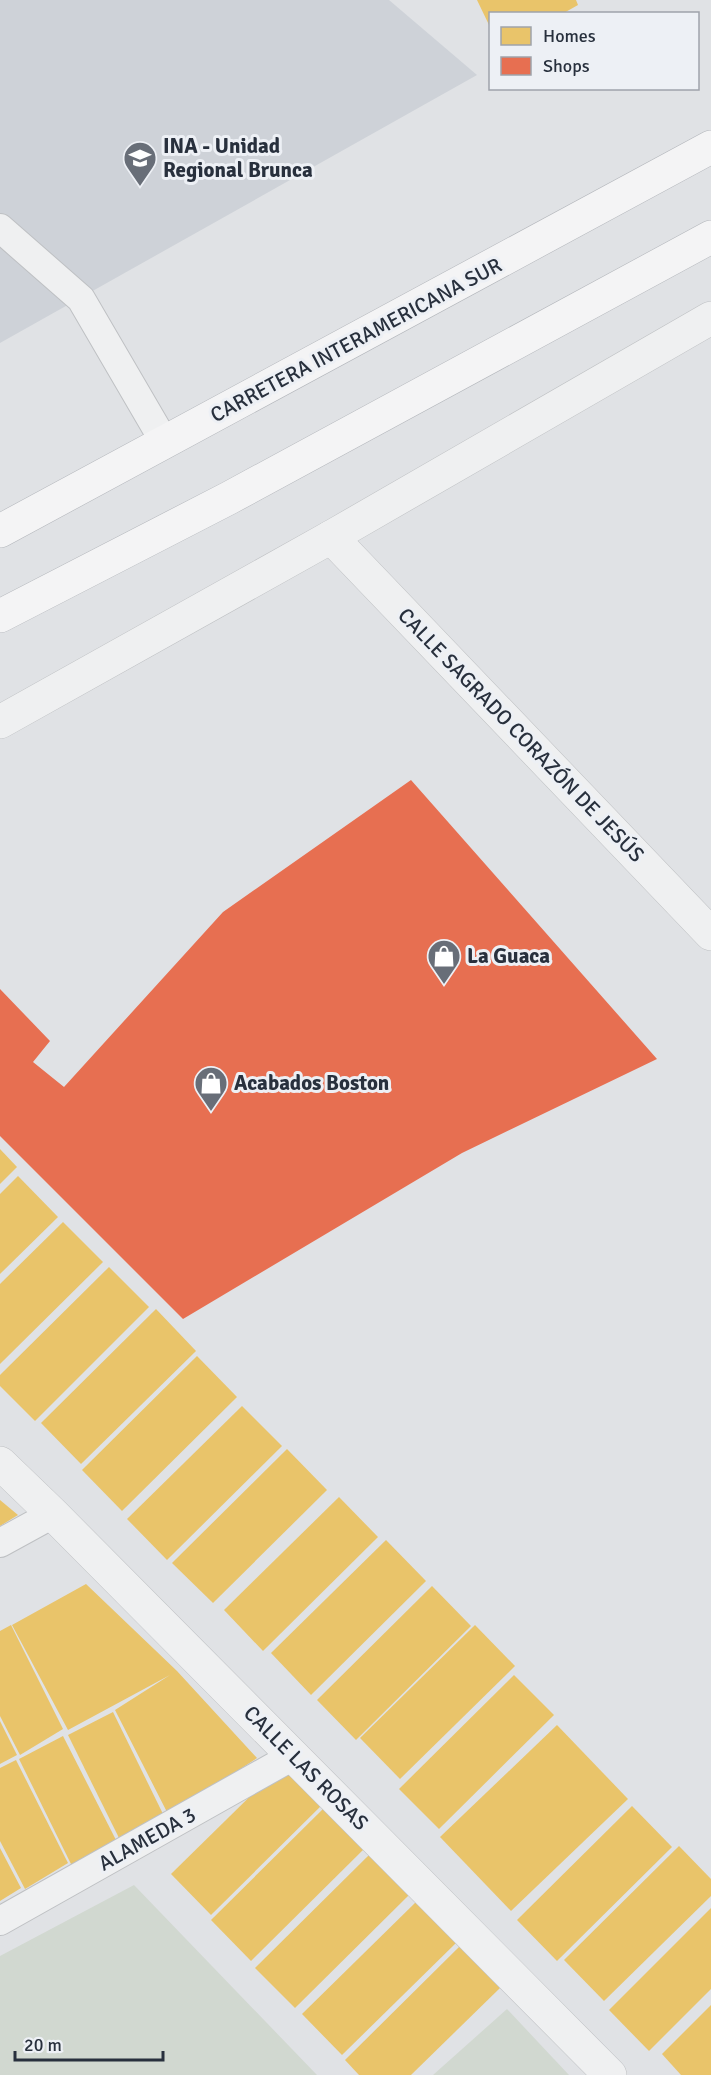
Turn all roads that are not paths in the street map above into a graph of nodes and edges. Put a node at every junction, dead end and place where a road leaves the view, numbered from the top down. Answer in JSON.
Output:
{"nodes":[{"id":1,"x":711,"y":147,"type":"edge"},
{"id":2,"x":0,"y":228,"type":"edge"},
{"id":3,"x":711,"y":237,"type":"edge"},
{"id":4,"x":711,"y":318,"type":"edge"},
{"id":5,"x":165,"y":443,"type":"junction"},
{"id":6,"x":0,"y":531,"type":"edge"},
{"id":7,"x":331,"y":537,"type":"junction"},
{"id":8,"x":0,"y":616,"type":"edge"},
{"id":9,"x":0,"y":722,"type":"edge"},
{"id":10,"x":711,"y":934,"type":"edge"},
{"id":11,"x":0,"y":1463,"type":"edge"},
{"id":12,"x":53,"y":1514,"type":"junction"},
{"id":13,"x":0,"y":1543,"type":"edge"},
{"id":14,"x":294,"y":1756,"type":"junction"},
{"id":15,"x":0,"y":1921,"type":"edge"},
{"id":16,"x":610,"y":2075,"type":"edge"}],
"edges":[{"from":1,"to":5,"type":"highway","name":"CARRETERA INTERAMERICANA SUR"},
{"from":2,"to":5,"type":"lane"},
{"from":3,"to":8,"type":"highway"},
{"from":4,"to":7,"type":"street"},
{"from":5,"to":6,"type":"highway","name":"CARRETERA INTERAMERICANA SUR"},
{"from":7,"to":9,"type":"street"},
{"from":7,"to":10,"type":"street","name":"CALLE SAGRADO CORAZÓN DE JESÚS"},
{"from":11,"to":12,"type":"street","name":"CALLE LAS ROSAS"},
{"from":12,"to":13,"type":"lane"},
{"from":12,"to":14,"type":"street","name":"CALLE LAS ROSAS"},
{"from":14,"to":15,"type":"lane","name":"ALAMEDA 3"},
{"from":14,"to":16,"type":"street","name":"CALLE LAS ROSAS"}]}
